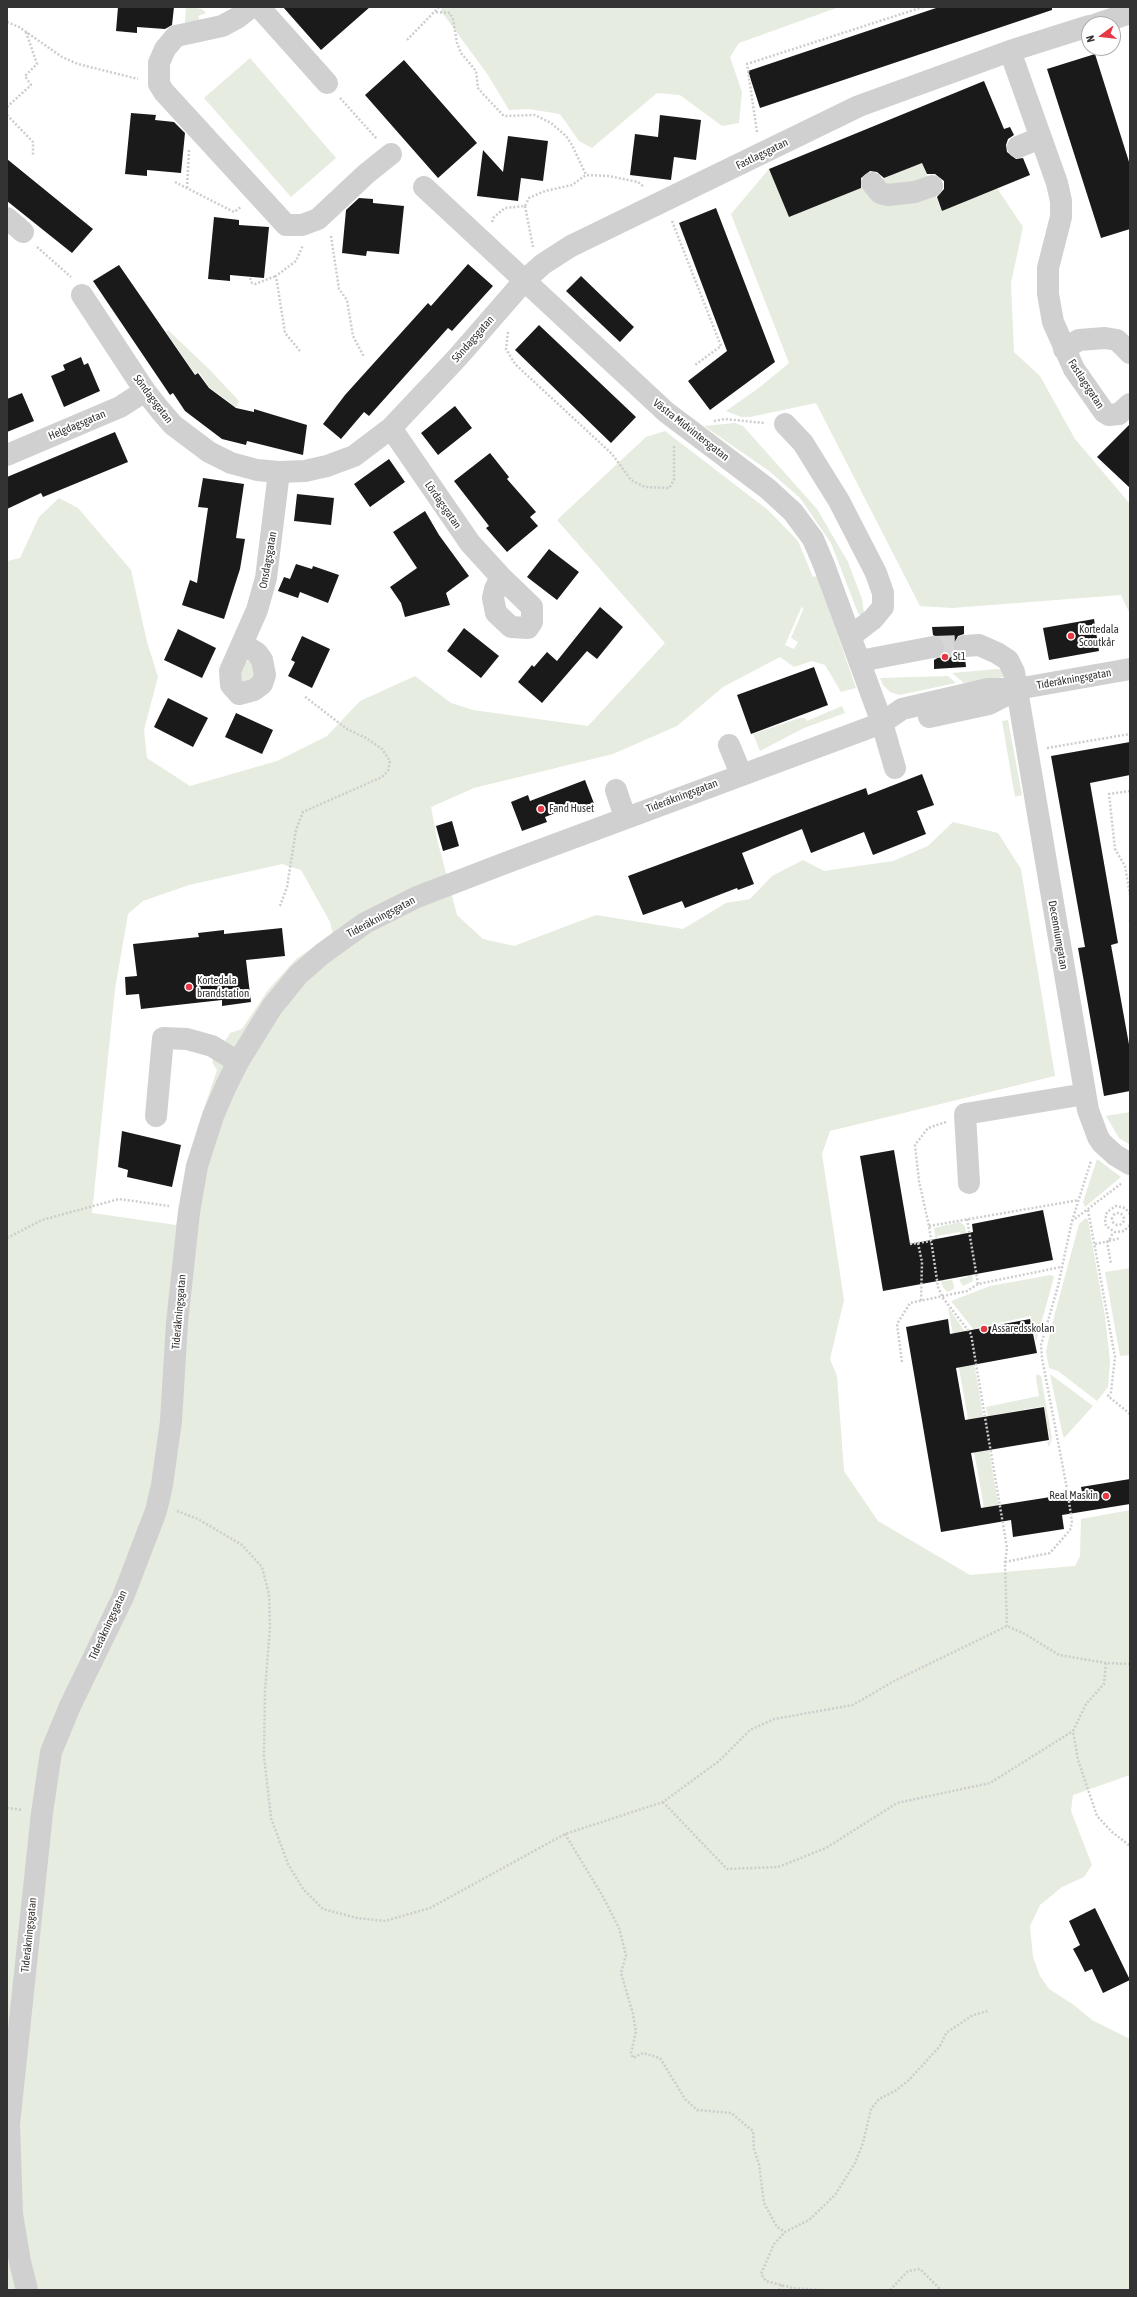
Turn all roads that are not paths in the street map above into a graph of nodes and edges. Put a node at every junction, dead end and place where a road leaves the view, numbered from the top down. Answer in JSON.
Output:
{"nodes":[{"id":1,"x":251,"y":7,"type":"edge"},
{"id":2,"x":259,"y":7,"type":"edge"},
{"id":3,"x":1081,"y":29,"type":"edge"},
{"id":4,"x":1010,"y":51,"type":"junction"},
{"id":5,"x":327,"y":83,"type":"road end"},
{"id":6,"x":1040,"y":138,"type":"junction"},
{"id":7,"x":1018,"y":147,"type":"dead end"},
{"id":8,"x":391,"y":154,"type":"road end"},
{"id":9,"x":872,"y":183,"type":"dead end"},
{"id":10,"x":932,"y":186,"type":"dead end"},
{"id":11,"x":424,"y":187,"type":"dead end"},
{"id":12,"x":7,"y":218,"type":"edge"},
{"id":13,"x":23,"y":232,"type":"road end"},
{"id":14,"x":525,"y":280,"type":"junction"},
{"id":15,"x":82,"y":295,"type":"road end"},
{"id":16,"x":1064,"y":349,"type":"junction"},
{"id":17,"x":1130,"y":353,"type":"edge"},
{"id":18,"x":145,"y":391,"type":"junction"},
{"id":19,"x":1130,"y":404,"type":"edge"},
{"id":20,"x":785,"y":424,"type":"road end"},
{"id":21,"x":391,"y":428,"type":"junction"},
{"id":22,"x":7,"y":455,"type":"edge"},
{"id":23,"x":279,"y":472,"type":"junction"},
{"id":24,"x":501,"y":577,"type":"dead end"},
{"id":25,"x":851,"y":636,"type":"junction"},
{"id":26,"x":243,"y":644,"type":"dead end"},
{"id":27,"x":965,"y":646,"type":"tunnel mouth"},
{"id":28,"x":933,"y":647,"type":"tunnel mouth"},
{"id":29,"x":860,"y":661,"type":"junction"},
{"id":30,"x":1130,"y":669,"type":"edge"},
{"id":31,"x":1017,"y":689,"type":"junction"},
{"id":32,"x":882,"y":723,"type":"junction"},
{"id":33,"x":729,"y":745,"type":"dead end"},
{"id":34,"x":895,"y":768,"type":"dead end"},
{"id":35,"x":741,"y":774,"type":"junction"},
{"id":36,"x":616,"y":790,"type":"dead end"},
{"id":37,"x":625,"y":817,"type":"junction"},
{"id":38,"x":238,"y":1062,"type":"junction"},
{"id":39,"x":1086,"y":1094,"type":"junction"},
{"id":40,"x":156,"y":1116,"type":"dead end"},
{"id":41,"x":1126,"y":1173,"type":"edge"},
{"id":42,"x":969,"y":1183,"type":"dead end"},
{"id":43,"x":27,"y":2290,"type":"edge"}],
"edges":[{"from":1,"to":8,"type":"street"},
{"from":2,"to":5,"type":"street"},
{"from":3,"to":4,"type":"street","name":"Fastlagsgatan"},
{"from":4,"to":6,"type":"street","name":"Fastlagsgatan"},
{"from":4,"to":14,"type":"street","name":"Fastlagsgatan"},
{"from":6,"to":7,"type":"street"},
{"from":6,"to":16,"type":"street","name":"Fastlagsgatan"},
{"from":9,"to":10,"type":"street"},
{"from":11,"to":14,"type":"street","name":"Västra Midvintersgatan"},
{"from":12,"to":13,"type":"street"},
{"from":14,"to":21,"type":"street","name":"Söndagsgatan"},
{"from":14,"to":25,"type":"street","name":"Västra Midvintersgatan"},
{"from":15,"to":18,"type":"street","name":"Söndagsgatan"},
{"from":16,"to":17,"type":"street","name":"Fastlagsgatan"},
{"from":16,"to":19,"type":"street","name":"Fastlagsgatan"},
{"from":18,"to":22,"type":"street","name":"Helgdagsgatan"},
{"from":18,"to":23,"type":"street","name":"Söndagsgatan"},
{"from":20,"to":25,"type":"street"},
{"from":21,"to":23,"type":"street","name":"Söndagsgatan"},
{"from":21,"to":24,"type":"street","name":"Lördagsgatan"},
{"from":23,"to":26,"type":"street","name":"Onsdagsgatan"},
{"from":25,"to":29,"type":"street","name":"Västra Midvintersgatan"},
{"from":27,"to":31,"type":"street","name":"Decenniumgatan"},
{"from":28,"to":29,"type":"street"},
{"from":29,"to":32,"type":"street","name":"Västra Midvintersgatan"},
{"from":30,"to":31,"type":"street","name":"Tideräkningsgatan"},
{"from":31,"to":32,"type":"street","name":"Tideräkningsgatan"},
{"from":31,"to":39,"type":"street","name":"Decenniumgatan"},
{"from":32,"to":34,"type":"street","name":"Västra Midvintersgatan"},
{"from":32,"to":35,"type":"street","name":"Tideräkningsgatan"},
{"from":33,"to":35,"type":"street"},
{"from":35,"to":37,"type":"street","name":"Tideräkningsgatan"},
{"from":36,"to":37,"type":"street"},
{"from":37,"to":38,"type":"street","name":"Tideräkningsgatan"},
{"from":38,"to":40,"type":"street"},
{"from":38,"to":43,"type":"street","name":"Tideräkningsgatan"},
{"from":39,"to":41,"type":"street","name":"Decenniumgatan"},
{"from":39,"to":42,"type":"street"}]}
